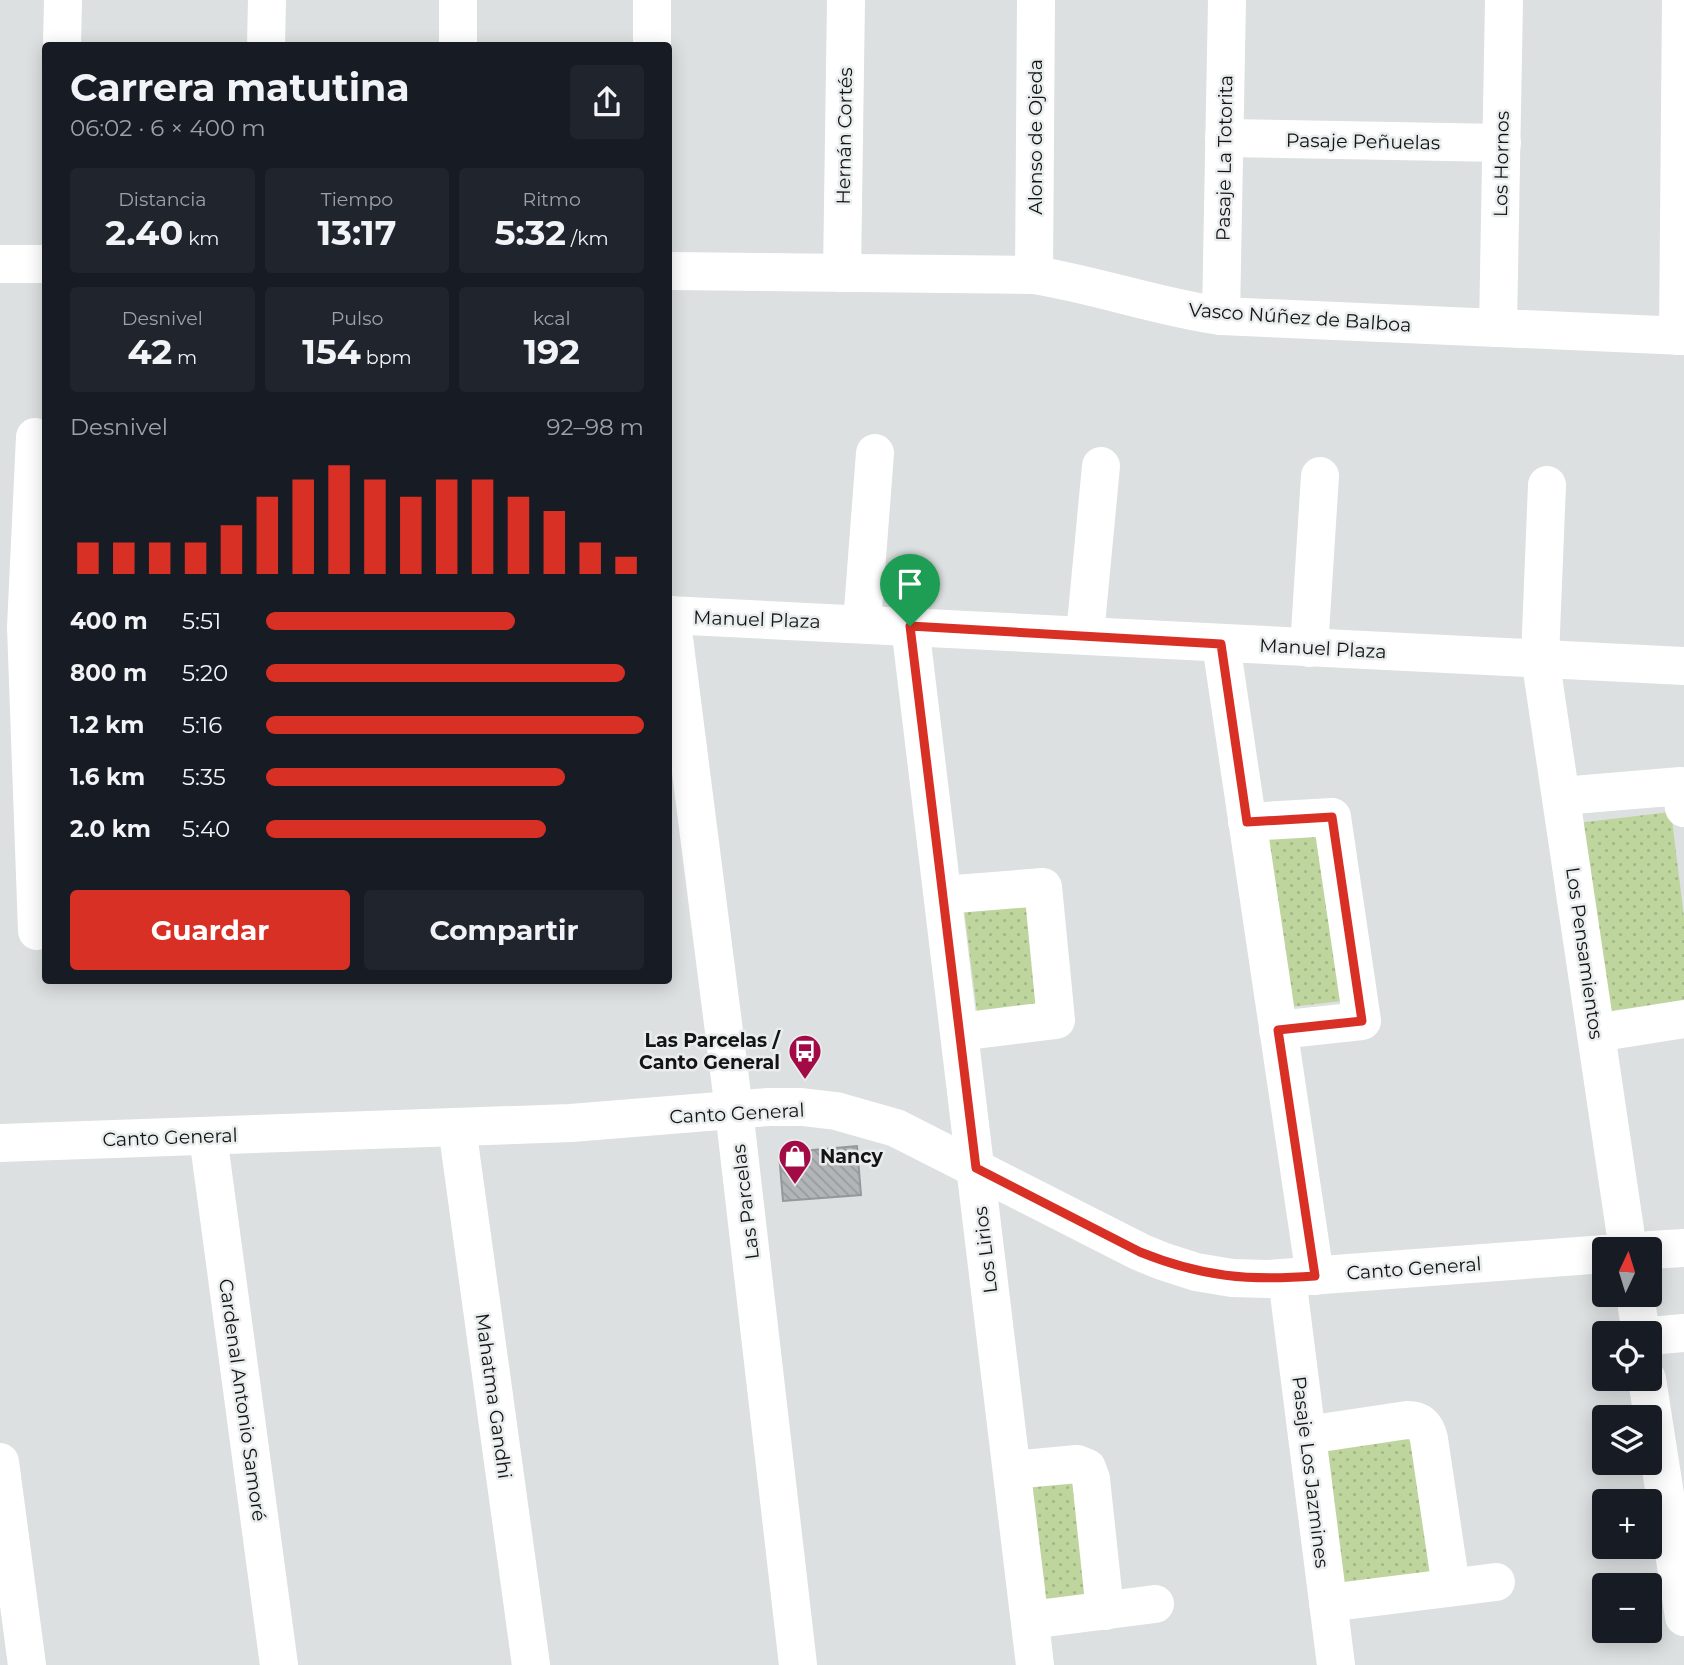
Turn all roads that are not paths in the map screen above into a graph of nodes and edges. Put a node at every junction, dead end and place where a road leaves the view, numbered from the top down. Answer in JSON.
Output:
{"nodes":[{"id":1,"x":63,"y":0,"type":"edge"},
{"id":2,"x":267,"y":0,"type":"edge"},
{"id":3,"x":458,"y":0,"type":"edge"},
{"id":4,"x":652,"y":0,"type":"edge"},
{"id":5,"x":846,"y":0,"type":"edge"},
{"id":6,"x":1036,"y":0,"type":"edge"},
{"id":7,"x":1227,"y":0,"type":"edge"},
{"id":8,"x":1504,"y":0,"type":"edge"},
{"id":9,"x":1681,"y":0,"type":"edge"},
{"id":10,"x":62,"y":42,"type":"edge"},
{"id":11,"x":266,"y":42,"type":"edge"},
{"id":12,"x":458,"y":42,"type":"edge"},
{"id":13,"x":652,"y":42,"type":"edge"},
{"id":14,"x":1224,"y":138,"type":"junction"},
{"id":15,"x":1502,"y":143,"type":"junction"},
{"id":16,"x":0,"y":264,"type":"edge"},
{"id":17,"x":42,"y":264,"type":"edge"},
{"id":18,"x":672,"y":271,"type":"edge"},
{"id":19,"x":842,"y":273,"type":"junction"},
{"id":20,"x":1034,"y":275,"type":"junction"},
{"id":21,"x":1221,"y":316,"type":"junction"},
{"id":22,"x":1498,"y":328,"type":"junction"},
{"id":23,"x":1681,"y":336,"type":"edge"},
{"id":24,"x":35,"y":437,"type":"dead end"},
{"id":25,"x":875,"y":453,"type":"dead end"},
{"id":26,"x":1101,"y":466,"type":"dead end"},
{"id":27,"x":1320,"y":476,"type":"dead end"},
{"id":28,"x":1547,"y":485,"type":"dead end"},
{"id":29,"x":672,"y":615,"type":"edge"},
{"id":30,"x":862,"y":623,"type":"junction"},
{"id":31,"x":910,"y":626,"type":"junction"},
{"id":32,"x":24,"y":627,"type":"edge"},
{"id":33,"x":672,"y":630,"type":"edge"},
{"id":34,"x":1085,"y":635,"type":"junction"},
{"id":35,"x":1221,"y":644,"type":"junction"},
{"id":36,"x":1309,"y":648,"type":"junction"},
{"id":37,"x":1540,"y":657,"type":"junction"},
{"id":38,"x":1684,"y":666,"type":"edge"},
{"id":39,"x":1562,"y":796,"type":"junction"},
{"id":40,"x":1684,"y":808,"type":"edge"},
{"id":41,"x":1247,"y":822,"type":"junction"},
{"id":42,"x":943,"y":895,"type":"junction"},
{"id":43,"x":37,"y":931,"type":"dead end"},
{"id":44,"x":1684,"y":1019,"type":"edge"},
{"id":45,"x":1278,"y":1030,"type":"junction"},
{"id":46,"x":959,"y":1032,"type":"junction"},
{"id":47,"x":1596,"y":1033,"type":"junction"},
{"id":48,"x":734,"y":1110,"type":"junction"},
{"id":49,"x":457,"y":1127,"type":"junction"},
{"id":50,"x":208,"y":1136,"type":"junction"},
{"id":51,"x":0,"y":1143,"type":"edge"},
{"id":52,"x":976,"y":1168,"type":"junction"},
{"id":53,"x":1626,"y":1237,"type":"edge"},
{"id":54,"x":1684,"y":1248,"type":"edge"},
{"id":55,"x":1662,"y":1249,"type":"edge"},
{"id":56,"x":1592,"y":1255,"type":"edge"},
{"id":57,"x":1301,"y":1277,"type":"junction"},
{"id":58,"x":1684,"y":1333,"type":"edge"},
{"id":59,"x":1662,"y":1335,"type":"edge"},
{"id":60,"x":1649,"y":1391,"type":"edge"},
{"id":61,"x":1307,"y":1435,"type":"junction"},
{"id":62,"x":0,"y":1462,"type":"edge"},
{"id":63,"x":1012,"y":1470,"type":"junction"},
{"id":64,"x":1496,"y":1582,"type":"dead end"},
{"id":65,"x":1451,"y":1587,"type":"junction"},
{"id":66,"x":1328,"y":1603,"type":"junction"},
{"id":67,"x":1155,"y":1604,"type":"dead end"},
{"id":68,"x":1105,"y":1611,"type":"junction"},
{"id":69,"x":1684,"y":1617,"type":"edge"},
{"id":70,"x":1030,"y":1620,"type":"junction"},
{"id":71,"x":27,"y":1665,"type":"edge"},
{"id":72,"x":279,"y":1665,"type":"edge"},
{"id":73,"x":531,"y":1665,"type":"edge"},
{"id":74,"x":798,"y":1665,"type":"edge"},
{"id":75,"x":1035,"y":1665,"type":"edge"},
{"id":76,"x":1336,"y":1665,"type":"edge"}],
"edges":[{"from":1,"to":10,"type":"street"},
{"from":2,"to":11,"type":"street"},
{"from":3,"to":12,"type":"street"},
{"from":4,"to":13,"type":"street"},
{"from":5,"to":19,"type":"street","name":"Hernán Cortés"},
{"from":6,"to":20,"type":"street","name":"Alonso de Ojeda"},
{"from":7,"to":14,"type":"street","name":"Pasaje La Totorita"},
{"from":8,"to":15,"type":"street","name":"Los Hornos"},
{"from":9,"to":23,"type":"street"},
{"from":14,"to":15,"type":"street","name":"Pasaje Peñuelas"},
{"from":14,"to":21,"type":"street","name":"Pasaje La Totorita"},
{"from":15,"to":22,"type":"street","name":"Los Hornos"},
{"from":16,"to":17,"type":"street"},
{"from":18,"to":19,"type":"street","name":"Vasco Núñez de Balboa"},
{"from":19,"to":20,"type":"street","name":"Vasco Núñez de Balboa"},
{"from":20,"to":21,"type":"street","name":"Vasco Núñez de Balboa"},
{"from":21,"to":22,"type":"street","name":"Vasco Núñez de Balboa"},
{"from":22,"to":23,"type":"street","name":"Vasco Núñez de Balboa"},
{"from":24,"to":32,"type":"street"},
{"from":25,"to":30,"type":"street"},
{"from":26,"to":34,"type":"street"},
{"from":27,"to":36,"type":"street"},
{"from":28,"to":37,"type":"street","name":"Los Pensamientos"},
{"from":29,"to":30,"type":"street","name":"Manuel Plaza"},
{"from":30,"to":31,"type":"street","name":"Manuel Plaza"},
{"from":31,"to":34,"type":"street","name":"Manuel Plaza"},
{"from":31,"to":42,"type":"street","name":"Los Lirios"},
{"from":32,"to":43,"type":"street"},
{"from":33,"to":48,"type":"street","name":"Las Parcelas"},
{"from":34,"to":35,"type":"street","name":"Manuel Plaza"},
{"from":35,"to":36,"type":"street","name":"Manuel Plaza"},
{"from":35,"to":41,"type":"street","name":"Pasaje Los Jazmines"},
{"from":36,"to":37,"type":"street","name":"Manuel Plaza"},
{"from":37,"to":38,"type":"street","name":"Manuel Plaza"},
{"from":37,"to":39,"type":"street","name":"Los Pensamientos"},
{"from":39,"to":40,"type":"street"},
{"from":39,"to":47,"type":"street","name":"Los Pensamientos"},
{"from":41,"to":45,"type":"street","name":"Pasaje Los Jazmines"},
{"from":41,"to":45,"type":"street"},
{"from":42,"to":46,"type":"street","name":"Los Lirios"},
{"from":42,"to":46,"type":"street"},
{"from":44,"to":47,"type":"street"},
{"from":45,"to":57,"type":"street","name":"Pasaje Los Jazmines"},
{"from":46,"to":52,"type":"street","name":"Los Lirios"},
{"from":47,"to":53,"type":"street","name":"Los Pensamientos"},
{"from":48,"to":49,"type":"street","name":"Canto General"},
{"from":48,"to":52,"type":"street","name":"Canto General"},
{"from":48,"to":74,"type":"street","name":"Las Parcelas"},
{"from":49,"to":50,"type":"street","name":"Canto General"},
{"from":49,"to":73,"type":"street","name":"Mahatma Gandhi"},
{"from":50,"to":51,"type":"street","name":"Canto General"},
{"from":50,"to":72,"type":"street","name":"Cardenal Antonio Samoré"},
{"from":52,"to":57,"type":"street","name":"Canto General"},
{"from":52,"to":63,"type":"street","name":"Los Lirios"},
{"from":54,"to":55,"type":"street"},
{"from":56,"to":57,"type":"street","name":"Canto General"},
{"from":57,"to":61,"type":"street","name":"Pasaje Los Jazmines"},
{"from":58,"to":59,"type":"street"},
{"from":60,"to":69,"type":"street"},
{"from":61,"to":65,"type":"street"},
{"from":61,"to":66,"type":"street","name":"Pasaje Los Jazmines"},
{"from":62,"to":71,"type":"street"},
{"from":63,"to":68,"type":"street"},
{"from":63,"to":70,"type":"street","name":"Los Lirios"},
{"from":64,"to":65,"type":"street"},
{"from":65,"to":66,"type":"street"},
{"from":66,"to":76,"type":"street","name":"Pasaje Los Jazmines"},
{"from":67,"to":68,"type":"street"},
{"from":68,"to":70,"type":"street"},
{"from":70,"to":75,"type":"street","name":"Los Lirios"}]}
